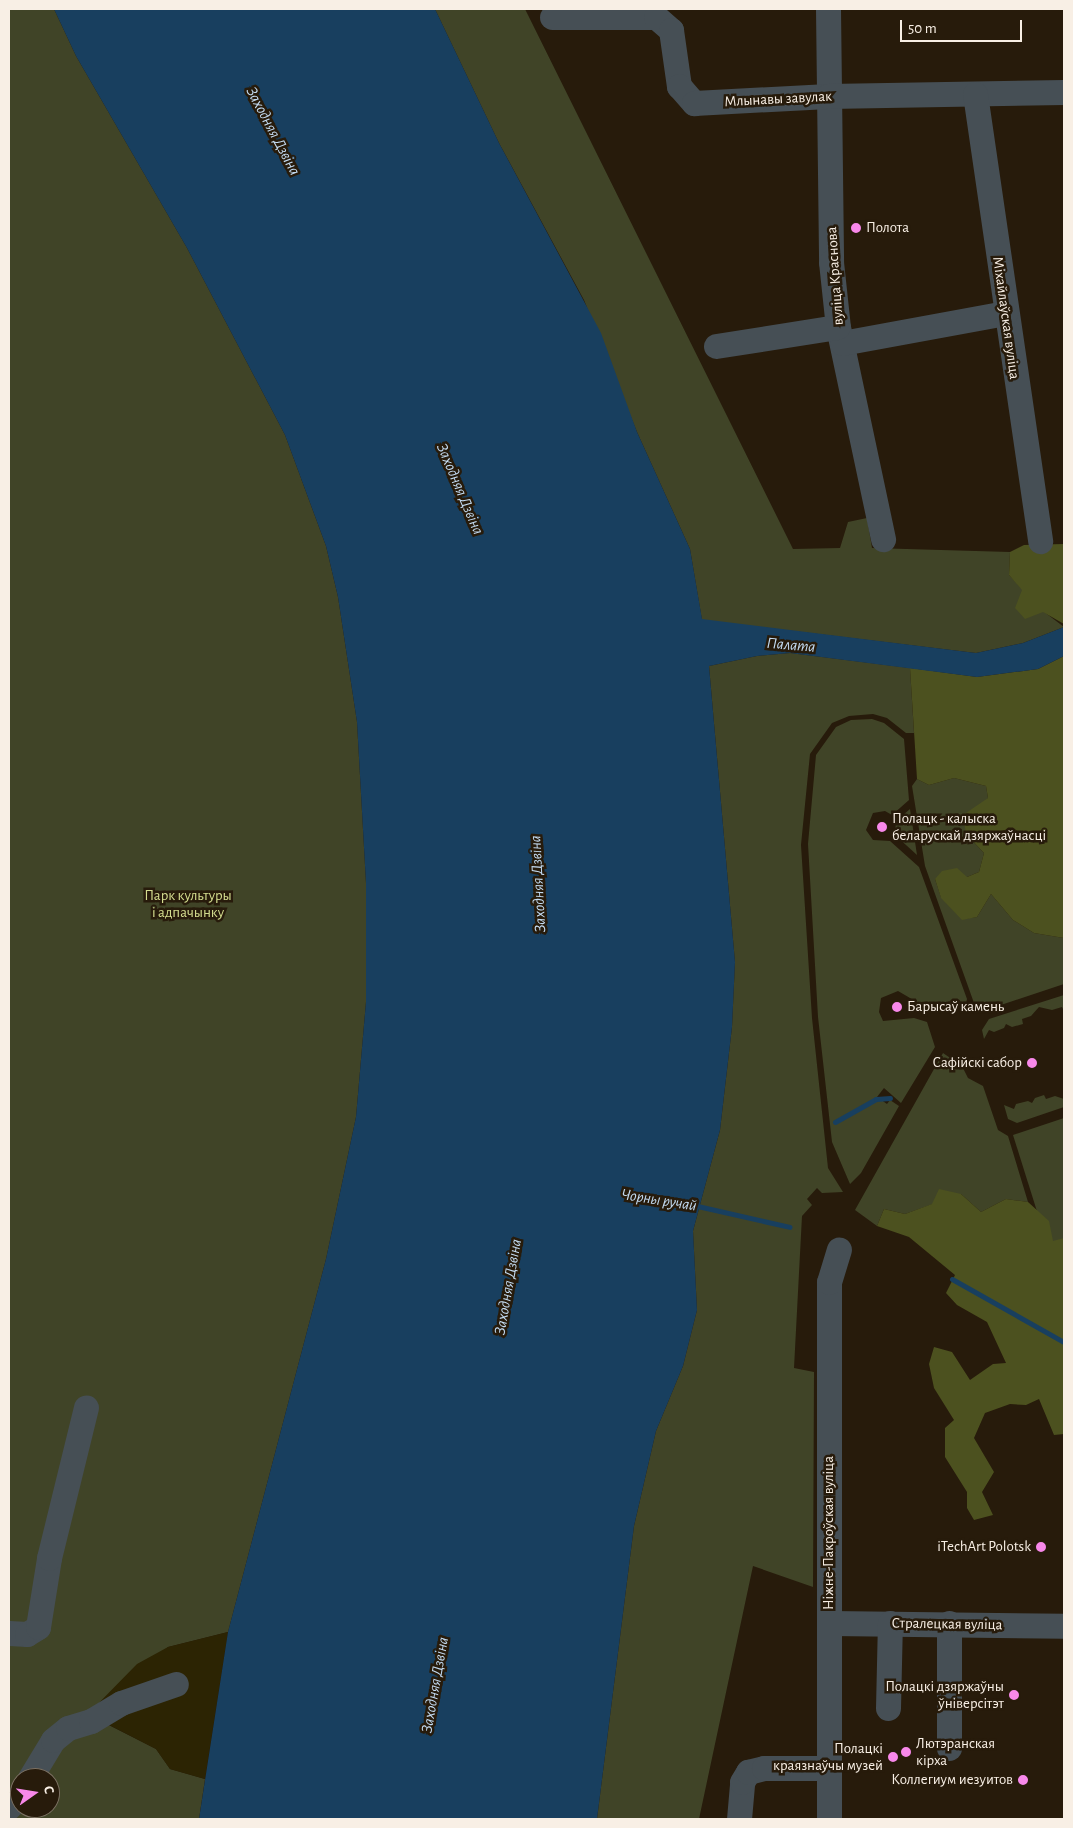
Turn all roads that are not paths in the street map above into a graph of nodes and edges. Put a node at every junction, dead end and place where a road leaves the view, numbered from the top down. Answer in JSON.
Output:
{"nodes":[{"id":1,"x":828,"y":9,"type":"edge"},
{"id":2,"x":552,"y":17,"type":"dead end"},
{"id":3,"x":1064,"y":92,"type":"edge"},
{"id":4,"x":976,"y":94,"type":"junction"},
{"id":5,"x":828,"y":96,"type":"junction"},
{"id":6,"x":1005,"y":313,"type":"junction"},
{"id":7,"x":840,"y":335,"type":"junction"},
{"id":8,"x":716,"y":346,"type":"dead end"},
{"id":9,"x":884,"y":539,"type":"dead end"},
{"id":10,"x":1040,"y":541,"type":"dead end"},
{"id":11,"x":839,"y":1249,"type":"dead end"},
{"id":12,"x":86,"y":1407,"type":"dead end"},
{"id":13,"x":830,"y":1623,"type":"junction"},
{"id":14,"x":890,"y":1623,"type":"junction"},
{"id":15,"x":949,"y":1623,"type":"junction"},
{"id":16,"x":1064,"y":1626,"type":"edge"},
{"id":17,"x":9,"y":1633,"type":"edge"},
{"id":18,"x":176,"y":1684,"type":"dead end"},
{"id":19,"x":888,"y":1708,"type":"dead end"},
{"id":20,"x":949,"y":1748,"type":"dead end"},
{"id":21,"x":36,"y":1768,"type":"edge"},
{"id":22,"x":829,"y":1768,"type":"junction"},
{"id":23,"x":739,"y":1819,"type":"edge"},
{"id":24,"x":829,"y":1819,"type":"edge"}],
"edges":[{"from":1,"to":5,"type":"street","name":"вуліца Краснова"},
{"from":2,"to":5,"type":"street","name":"Млынавы завулак"},
{"from":3,"to":4,"type":"street","name":"Млынавы завулак"},
{"from":4,"to":5,"type":"street","name":"Млынавы завулак"},
{"from":4,"to":6,"type":"street","name":"Міхайлаўская вуліца"},
{"from":5,"to":7,"type":"street","name":"вуліца Краснова"},
{"from":6,"to":7,"type":"street"},
{"from":6,"to":10,"type":"street","name":"Міхайлаўская вуліца"},
{"from":7,"to":8,"type":"street"},
{"from":7,"to":9,"type":"street","name":"вуліца Краснова"},
{"from":11,"to":13,"type":"street","name":"Ніжне-Пакроўская вуліца"},
{"from":12,"to":17,"type":"street"},
{"from":13,"to":14,"type":"street","name":"Стралецкая вуліца"},
{"from":13,"to":22,"type":"street","name":"Ніжне-Пакроўская вуліца"},
{"from":14,"to":15,"type":"street","name":"Стралецкая вуліца"},
{"from":14,"to":19,"type":"street"},
{"from":15,"to":16,"type":"street","name":"Стралецкая вуліца"},
{"from":15,"to":20,"type":"street"},
{"from":18,"to":21,"type":"street"},
{"from":22,"to":23,"type":"street"},
{"from":22,"to":24,"type":"street","name":"Ніжне-Пакроўская вуліца"}]}
